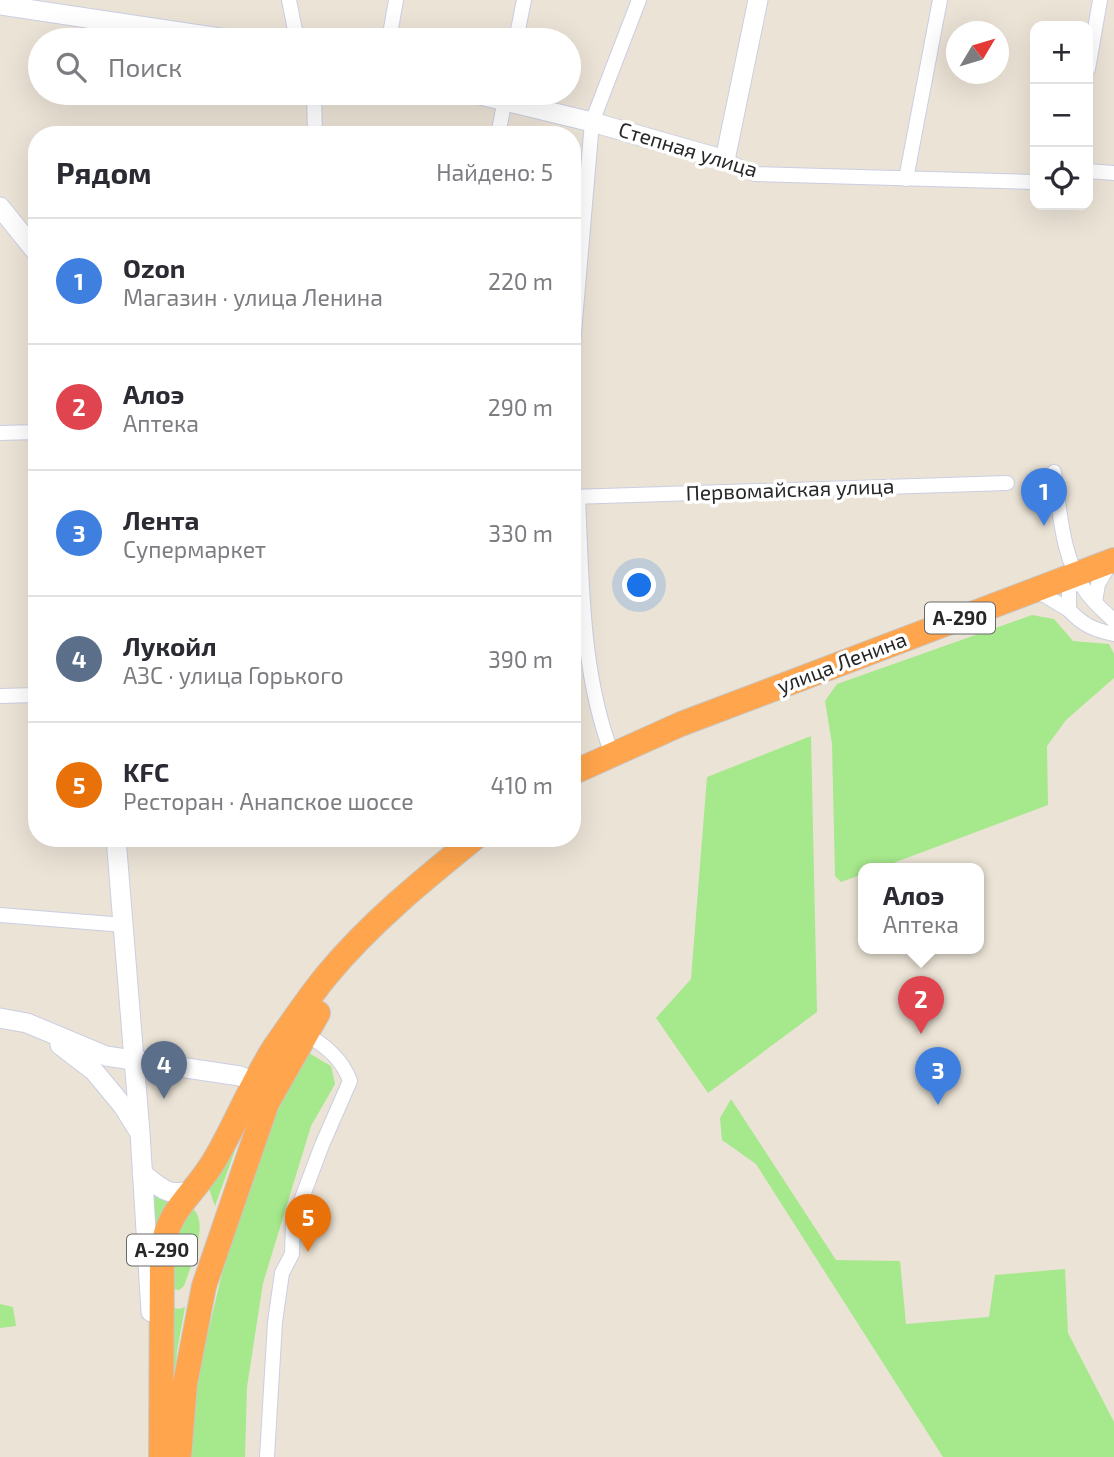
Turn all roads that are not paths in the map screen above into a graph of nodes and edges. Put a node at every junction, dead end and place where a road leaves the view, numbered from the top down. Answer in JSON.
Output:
{"nodes":[{"id":1,"x":289,"y":0,"type":"edge"},
{"id":2,"x":396,"y":0,"type":"edge"},
{"id":3,"x":524,"y":0,"type":"edge"},
{"id":4,"x":639,"y":0,"type":"edge"},
{"id":5,"x":758,"y":0,"type":"edge"},
{"id":6,"x":940,"y":0,"type":"edge"},
{"id":7,"x":1100,"y":0,"type":"edge"},
{"id":8,"x":0,"y":5,"type":"edge"},
{"id":9,"x":153,"y":28,"type":"edge"},
{"id":10,"x":295,"y":28,"type":"edge"},
{"id":11,"x":391,"y":28,"type":"edge"},
{"id":12,"x":518,"y":28,"type":"edge"},
{"id":13,"x":1093,"y":40,"type":"edge"},
{"id":14,"x":316,"y":105,"type":"edge"},
{"id":15,"x":504,"y":105,"type":"edge"},
{"id":16,"x":533,"y":105,"type":"edge"},
{"id":17,"x":592,"y":122,"type":"junction"},
{"id":18,"x":315,"y":126,"type":"edge"},
{"id":19,"x":500,"y":126,"type":"edge"},
{"id":20,"x":725,"y":160,"type":"junction"},
{"id":21,"x":1093,"y":171,"type":"edge"},
{"id":22,"x":1114,"y":173,"type":"edge"},
{"id":23,"x":906,"y":179,"type":"junction"},
{"id":24,"x":1030,"y":182,"type":"edge"},
{"id":25,"x":0,"y":208,"type":"edge"},
{"id":26,"x":28,"y":242,"type":"edge"},
{"id":27,"x":581,"y":251,"type":"edge"},
{"id":28,"x":28,"y":432,"type":"edge"},
{"id":29,"x":0,"y":433,"type":"edge"},
{"id":30,"x":1054,"y":472,"type":"dead end"},
{"id":31,"x":1007,"y":483,"type":"dead end"},
{"id":32,"x":581,"y":497,"type":"edge"},
{"id":33,"x":1113,"y":560,"type":"edge"},
{"id":34,"x":581,"y":567,"type":"edge"},
{"id":35,"x":1075,"y":573,"type":"junction"},
{"id":36,"x":1031,"y":591,"type":"junction"},
{"id":37,"x":1095,"y":602,"type":"junction"},
{"id":38,"x":1069,"y":610,"type":"junction"},
{"id":39,"x":1114,"y":621,"type":"edge"},
{"id":40,"x":1114,"y":634,"type":"edge"},
{"id":41,"x":28,"y":695,"type":"edge"},
{"id":42,"x":0,"y":696,"type":"edge"},
{"id":43,"x":612,"y":754,"type":"junction"},
{"id":44,"x":581,"y":769,"type":"edge"},
{"id":45,"x":117,"y":847,"type":"edge"},
{"id":46,"x":464,"y":847,"type":"edge"},
{"id":47,"x":0,"y":915,"type":"edge"},
{"id":48,"x":124,"y":925,"type":"junction"},
{"id":49,"x":359,"y":942,"type":"junction"},
{"id":50,"x":0,"y":1018,"type":"edge"},
{"id":51,"x":40,"y":1029,"type":"junction"},
{"id":52,"x":305,"y":1034,"type":"junction"},
{"id":53,"x":273,"y":1050,"type":"junction"},
{"id":54,"x":134,"y":1065,"type":"junction"},
{"id":55,"x":220,"y":1072,"type":"junction"},
{"id":56,"x":265,"y":1086,"type":"junction"},
{"id":57,"x":140,"y":1133,"type":"junction"},
{"id":58,"x":142,"y":1172,"type":"junction"},
{"id":59,"x":195,"y":1190,"type":"junction"},
{"id":60,"x":164,"y":1452,"type":"edge"},
{"id":61,"x":179,"y":1457,"type":"edge"},
{"id":62,"x":267,"y":1457,"type":"edge"}],
"edges":[{"from":1,"to":10,"type":"street"},
{"from":2,"to":11,"type":"street"},
{"from":3,"to":12,"type":"street"},
{"from":4,"to":17,"type":"street"},
{"from":5,"to":20,"type":"main road"},
{"from":6,"to":23,"type":"street"},
{"from":7,"to":13,"type":"street"},
{"from":8,"to":9,"type":"main road"},
{"from":14,"to":18,"type":"street"},
{"from":15,"to":19,"type":"street"},
{"from":16,"to":17,"type":"main road","name":"Степная улица"},
{"from":17,"to":20,"type":"main road","name":"Степная улица"},
{"from":17,"to":27,"type":"street"},
{"from":20,"to":23,"type":"street","name":"Степная улица"},
{"from":21,"to":22,"type":"street"},
{"from":23,"to":24,"type":"street","name":"Степная улица"},
{"from":25,"to":26,"type":"main road"},
{"from":28,"to":29,"type":"street"},
{"from":30,"to":35,"type":"street"},
{"from":31,"to":32,"type":"street","name":"Первомайская улица"},
{"from":33,"to":35,"type":"highway","name":"улица Ленина","number":"А-290"},
{"from":33,"to":37,"type":"street"},
{"from":34,"to":43,"type":"street"},
{"from":35,"to":36,"type":"highway","name":"улица Ленина","number":"А-290"},
{"from":35,"to":37,"type":"street"},
{"from":35,"to":38,"type":"street"},
{"from":36,"to":38,"type":"street"},
{"from":36,"to":43,"type":"highway","name":"улица Ленина","number":"А-290"},
{"from":37,"to":39,"type":"street"},
{"from":38,"to":40,"type":"street"},
{"from":41,"to":42,"type":"street"},
{"from":43,"to":44,"type":"highway","name":"улица Ленина","number":"А-290"},
{"from":45,"to":48,"type":"main road"},
{"from":46,"to":49,"type":"highway","number":"А-290"},
{"from":47,"to":48,"type":"street"},
{"from":48,"to":54,"type":"main road"},
{"from":49,"to":52,"type":"highway","number":"А-290"},
{"from":49,"to":53,"type":"highway","number":"А-290"},
{"from":50,"to":51,"type":"main road"},
{"from":51,"to":54,"type":"main road"},
{"from":51,"to":57,"type":"main road"},
{"from":52,"to":56,"type":"highway","number":"А-290"},
{"from":52,"to":62,"type":"street"},
{"from":53,"to":55,"type":"main road"},
{"from":53,"to":56,"type":"highway","number":"А-290"},
{"from":54,"to":55,"type":"main road"},
{"from":54,"to":56,"type":"main road"},
{"from":54,"to":57,"type":"main road"},
{"from":55,"to":56,"type":"main road"},
{"from":56,"to":59,"type":"highway","number":"А-290"},
{"from":56,"to":60,"type":"main road"},
{"from":56,"to":61,"type":"highway","number":"А-290"},
{"from":57,"to":58,"type":"main road"},
{"from":58,"to":59,"type":"main road"},
{"from":58,"to":60,"type":"main road"},
{"from":59,"to":60,"type":"highway","number":"А-290"}]}
